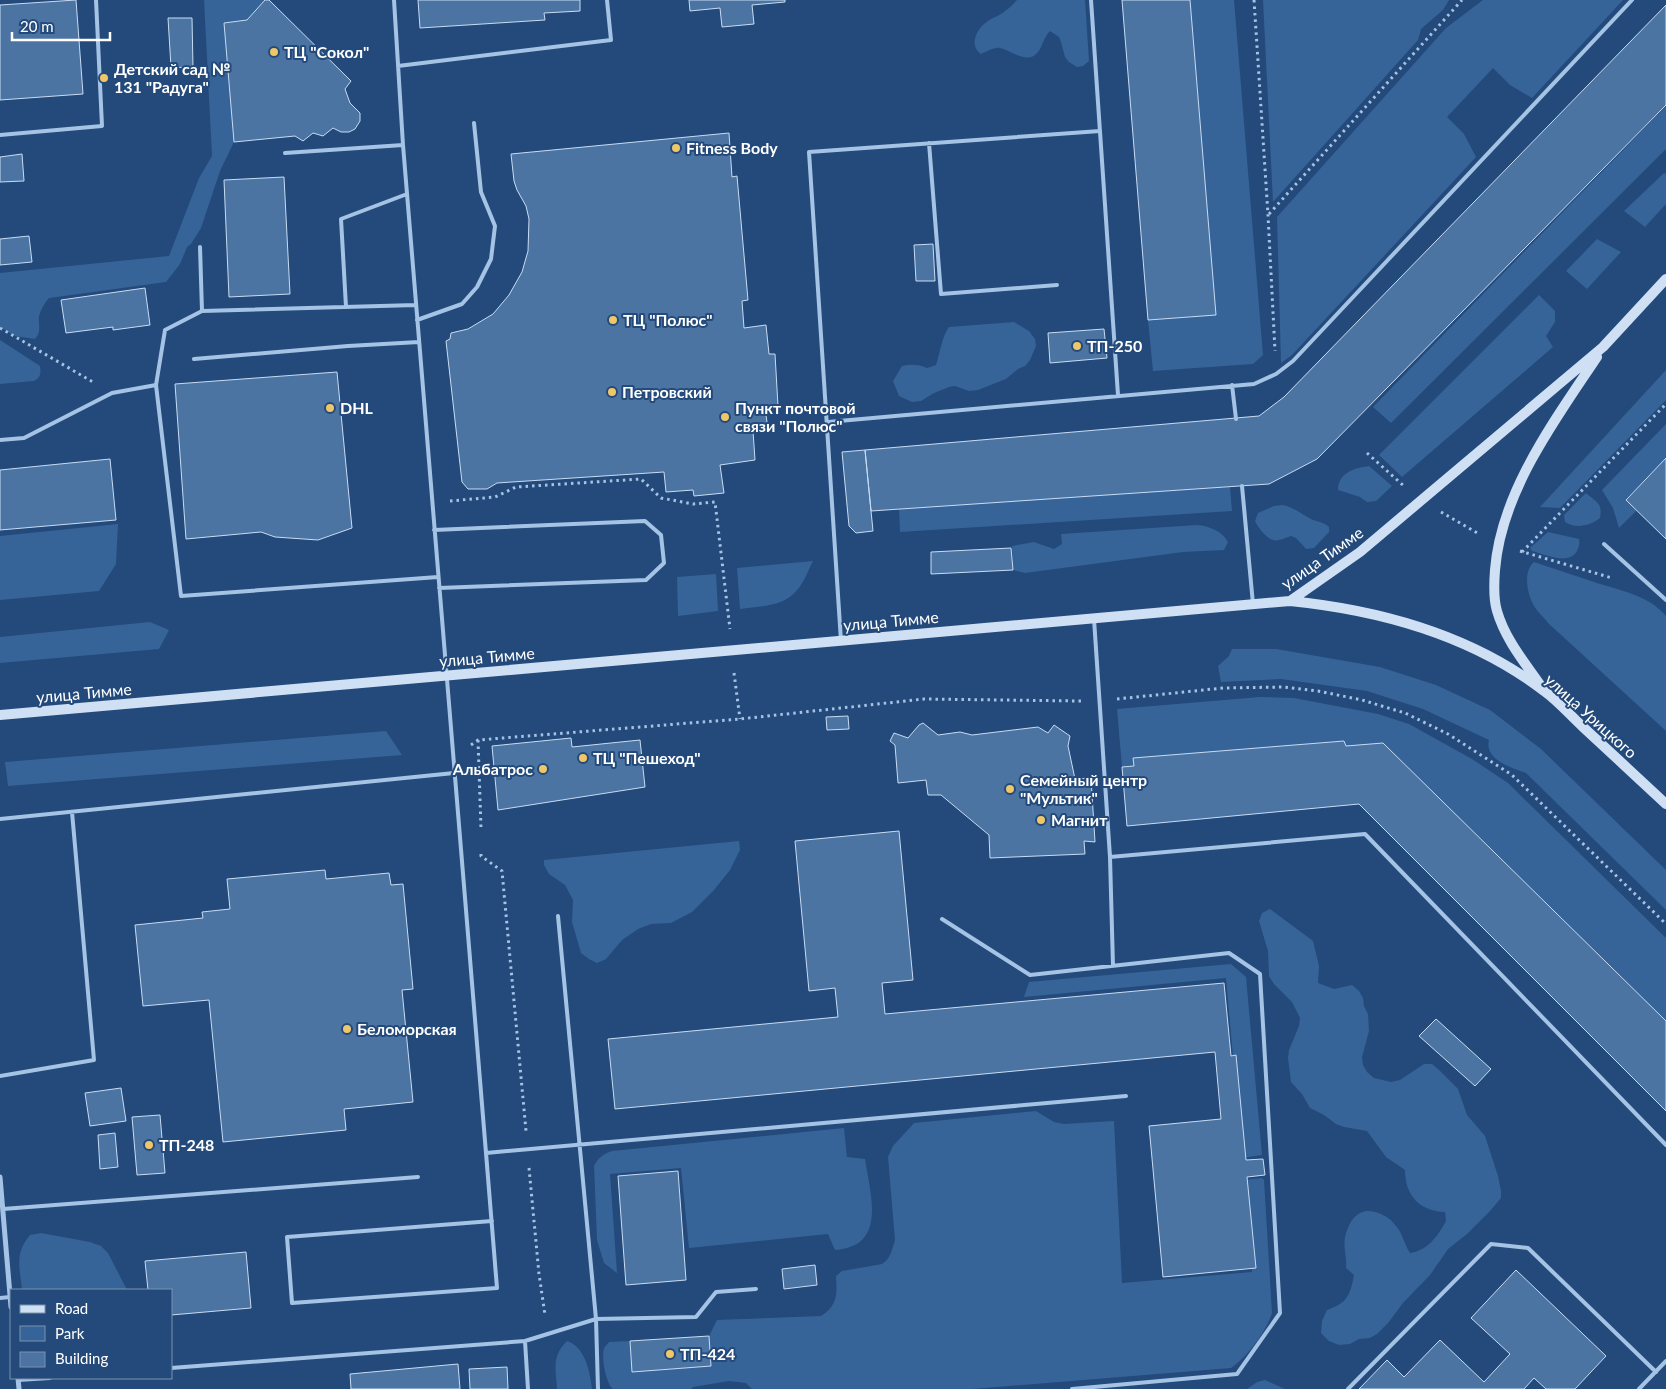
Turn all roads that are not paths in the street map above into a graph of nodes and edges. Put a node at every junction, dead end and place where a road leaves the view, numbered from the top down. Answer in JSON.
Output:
{"nodes":[{"id":1,"x":96,"y":0,"type":"edge"},
{"id":2,"x":394,"y":0,"type":"edge"},
{"id":3,"x":606,"y":0,"type":"edge"},
{"id":4,"x":1091,"y":0,"type":"edge"},
{"id":5,"x":1632,"y":0,"type":"edge"},
{"id":6,"x":398,"y":66,"type":"junction"},
{"id":7,"x":474,"y":123,"type":"dead end"},
{"id":8,"x":1100,"y":131,"type":"junction"},
{"id":9,"x":0,"y":135,"type":"edge"},
{"id":10,"x":929,"y":143,"type":"junction"},
{"id":11,"x":403,"y":144,"type":"junction"},
{"id":12,"x":284,"y":153,"type":"dead end"},
{"id":13,"x":407,"y":194,"type":"junction"},
{"id":14,"x":200,"y":247,"type":"dead end"},
{"id":15,"x":1666,"y":279,"type":"edge"},
{"id":16,"x":1057,"y":285,"type":"dead end"},
{"id":17,"x":416,"y":305,"type":"junction"},
{"id":18,"x":346,"y":307,"type":"junction"},
{"id":19,"x":202,"y":312,"type":"junction"},
{"id":20,"x":417,"y":320,"type":"junction"},
{"id":21,"x":419,"y":342,"type":"junction"},
{"id":22,"x":1604,"y":346,"type":"junction"},
{"id":23,"x":194,"y":359,"type":"dead end"},
{"id":24,"x":156,"y":385,"type":"junction"},
{"id":25,"x":1232,"y":385,"type":"junction"},
{"id":26,"x":1118,"y":395,"type":"junction"},
{"id":27,"x":1236,"y":419,"type":"dead end"},
{"id":28,"x":828,"y":422,"type":"junction"},
{"id":29,"x":0,"y":440,"type":"edge"},
{"id":30,"x":1242,"y":486,"type":"dead end"},
{"id":31,"x":434,"y":530,"type":"junction"},
{"id":32,"x":1604,"y":544,"type":"dead end"},
{"id":33,"x":438,"y":577,"type":"junction"},
{"id":34,"x":439,"y":588,"type":"junction"},
{"id":35,"x":1666,"y":600,"type":"edge"},
{"id":36,"x":1290,"y":601,"type":"junction"},
{"id":37,"x":1254,"y":604,"type":"junction"},
{"id":38,"x":1094,"y":619,"type":"junction"},
{"id":39,"x":841,"y":641,"type":"junction"},
{"id":40,"x":445,"y":676,"type":"junction"},
{"id":41,"x":1544,"y":691,"type":"junction"},
{"id":42,"x":0,"y":715,"type":"edge"},
{"id":43,"x":454,"y":773,"type":"junction"},
{"id":44,"x":1666,"y":804,"type":"edge"},
{"id":45,"x":72,"y":812,"type":"junction"},
{"id":46,"x":0,"y":819,"type":"edge"},
{"id":47,"x":1110,"y":858,"type":"junction"},
{"id":48,"x":558,"y":916,"type":"dead end"},
{"id":49,"x":942,"y":918,"type":"dead end"},
{"id":50,"x":1113,"y":966,"type":"junction"},
{"id":51,"x":0,"y":1076,"type":"edge"},
{"id":52,"x":1126,"y":1096,"type":"dead end"},
{"id":53,"x":579,"y":1145,"type":"junction"},
{"id":54,"x":1666,"y":1145,"type":"edge"},
{"id":55,"x":486,"y":1153,"type":"junction"},
{"id":56,"x":0,"y":1177,"type":"edge"},
{"id":57,"x":418,"y":1177,"type":"dead end"},
{"id":58,"x":3,"y":1209,"type":"junction"},
{"id":59,"x":492,"y":1221,"type":"junction"},
{"id":60,"x":756,"y":1289,"type":"dead end"},
{"id":61,"x":10,"y":1297,"type":"edge"},
{"id":62,"x":0,"y":1298,"type":"edge"},
{"id":63,"x":596,"y":1319,"type":"junction"},
{"id":64,"x":525,"y":1341,"type":"junction"},
{"id":65,"x":1666,"y":1361,"type":"edge"},
{"id":66,"x":172,"y":1368,"type":"edge"},
{"id":67,"x":1656,"y":1372,"type":"junction"},
{"id":68,"x":18,"y":1379,"type":"edge"},
{"id":69,"x":19,"y":1389,"type":"edge"},
{"id":70,"x":528,"y":1389,"type":"edge"},
{"id":71,"x":598,"y":1389,"type":"edge"},
{"id":72,"x":1072,"y":1389,"type":"edge"},
{"id":73,"x":1348,"y":1389,"type":"edge"},
{"id":74,"x":1639,"y":1389,"type":"edge"}],
"edges":[{"from":1,"to":9,"type":"lane"},
{"from":2,"to":6,"type":"lane"},
{"from":3,"to":6,"type":"lane"},
{"from":4,"to":8,"type":"lane"},
{"from":5,"to":25,"type":"lane"},
{"from":6,"to":11,"type":"lane"},
{"from":7,"to":20,"type":"lane"},
{"from":8,"to":10,"type":"lane"},
{"from":8,"to":26,"type":"lane"},
{"from":10,"to":16,"type":"lane"},
{"from":10,"to":28,"type":"lane"},
{"from":11,"to":12,"type":"lane"},
{"from":11,"to":13,"type":"lane"},
{"from":13,"to":17,"type":"lane"},
{"from":13,"to":18,"type":"lane"},
{"from":14,"to":19,"type":"lane"},
{"from":15,"to":22,"type":"main road","name":"улица Тимме"},
{"from":17,"to":18,"type":"lane"},
{"from":17,"to":20,"type":"lane"},
{"from":18,"to":19,"type":"lane"},
{"from":19,"to":24,"type":"lane"},
{"from":20,"to":21,"type":"lane"},
{"from":21,"to":23,"type":"lane"},
{"from":21,"to":31,"type":"lane"},
{"from":22,"to":36,"type":"main road","name":"улица Тимме"},
{"from":22,"to":41,"type":"main road"},
{"from":24,"to":29,"type":"lane"},
{"from":24,"to":33,"type":"lane"},
{"from":25,"to":26,"type":"lane"},
{"from":25,"to":27,"type":"lane"},
{"from":26,"to":28,"type":"lane"},
{"from":28,"to":39,"type":"lane"},
{"from":30,"to":37,"type":"lane"},
{"from":31,"to":33,"type":"lane"},
{"from":31,"to":34,"type":"lane"},
{"from":32,"to":35,"type":"lane"},
{"from":33,"to":34,"type":"lane"},
{"from":34,"to":40,"type":"lane"},
{"from":36,"to":37,"type":"main road","name":"улица Тимме"},
{"from":36,"to":41,"type":"main road","name":"улица Урицкого"},
{"from":37,"to":38,"type":"main road","name":"улица Тимме"},
{"from":38,"to":39,"type":"main road","name":"улица Тимме"},
{"from":38,"to":47,"type":"lane"},
{"from":39,"to":40,"type":"main road","name":"улица Тимме"},
{"from":40,"to":42,"type":"main road","name":"улица Тимме"},
{"from":40,"to":43,"type":"lane"},
{"from":41,"to":44,"type":"main road","name":"улица Урицкого"},
{"from":43,"to":45,"type":"lane"},
{"from":43,"to":55,"type":"lane"},
{"from":45,"to":46,"type":"lane"},
{"from":45,"to":51,"type":"lane"},
{"from":47,"to":50,"type":"lane"},
{"from":47,"to":54,"type":"lane"},
{"from":48,"to":53,"type":"lane"},
{"from":49,"to":50,"type":"lane"},
{"from":50,"to":72,"type":"lane"},
{"from":52,"to":53,"type":"lane"},
{"from":53,"to":55,"type":"lane"},
{"from":53,"to":63,"type":"lane"},
{"from":55,"to":59,"type":"lane"},
{"from":56,"to":58,"type":"street"},
{"from":57,"to":58,"type":"lane"},
{"from":58,"to":61,"type":"street"},
{"from":59,"to":59,"type":"lane"},
{"from":60,"to":63,"type":"lane"},
{"from":61,"to":62,"type":"lane"},
{"from":63,"to":64,"type":"lane"},
{"from":63,"to":71,"type":"lane"},
{"from":64,"to":66,"type":"lane"},
{"from":64,"to":70,"type":"lane"},
{"from":65,"to":67,"type":"lane"},
{"from":67,"to":73,"type":"lane"},
{"from":67,"to":74,"type":"lane"},
{"from":68,"to":69,"type":"street"}]}
